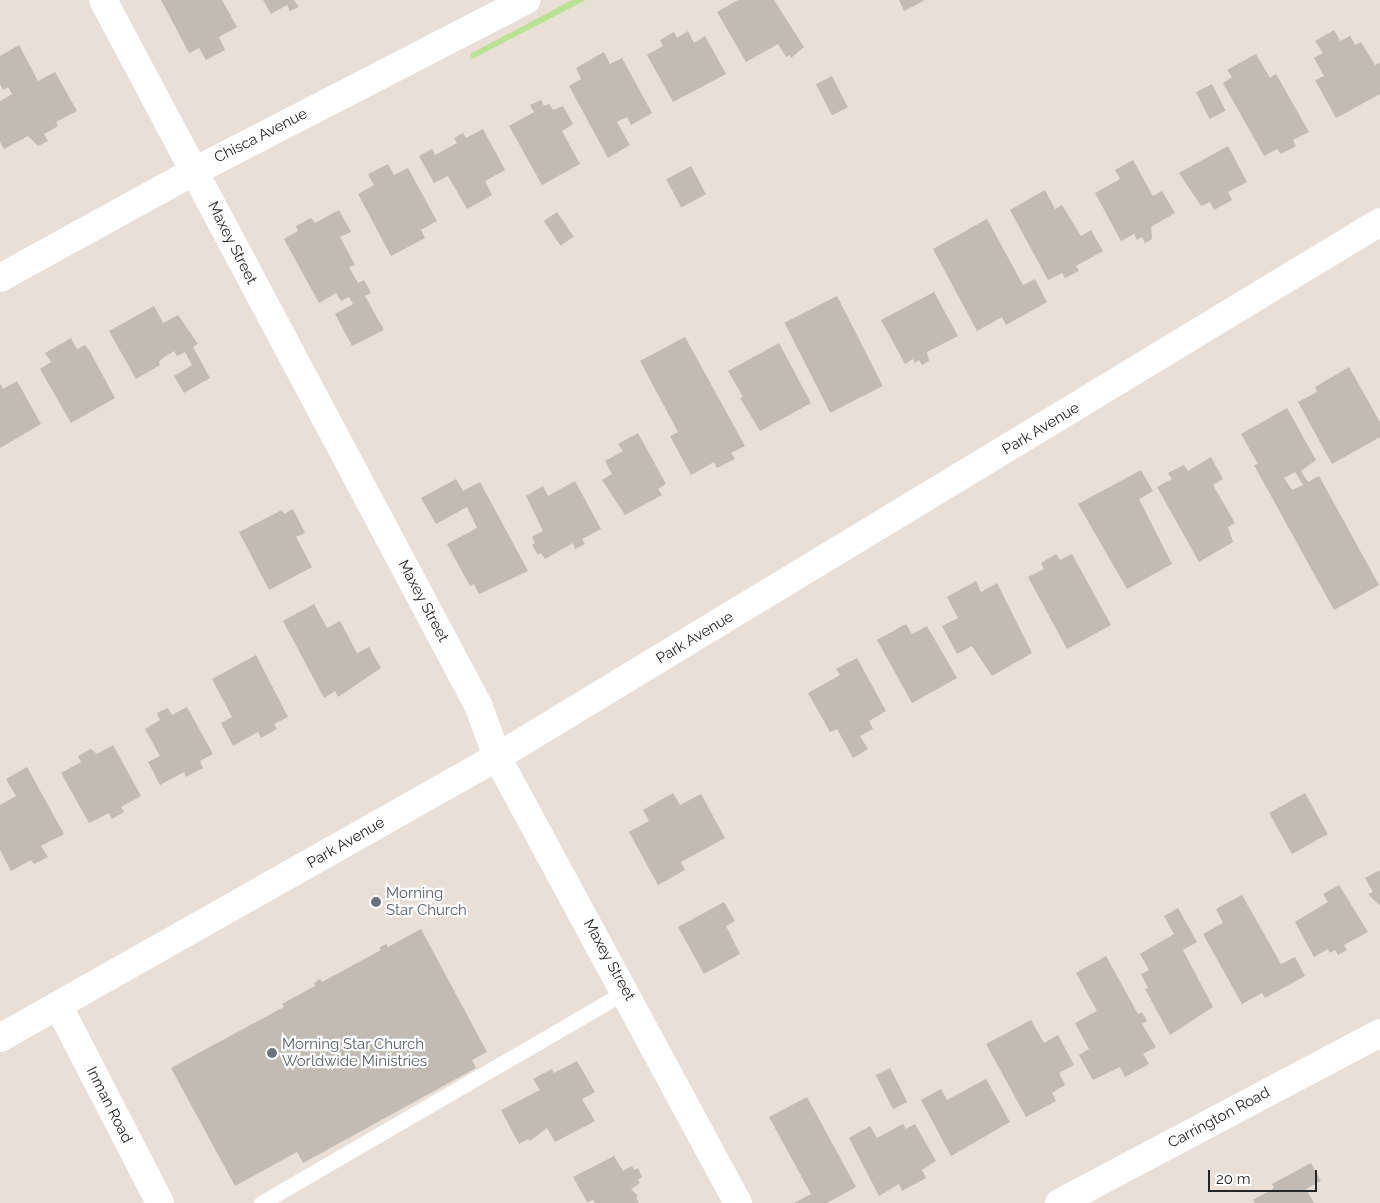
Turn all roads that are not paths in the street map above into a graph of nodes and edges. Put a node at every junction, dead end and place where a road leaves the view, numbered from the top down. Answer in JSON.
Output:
{"nodes":[{"id":1,"x":104,"y":0,"type":"edge"},
{"id":2,"x":526,"y":0,"type":"edge"},
{"id":3,"x":194,"y":171,"type":"junction"},
{"id":4,"x":1380,"y":222,"type":"edge"},
{"id":5,"x":0,"y":278,"type":"edge"},
{"id":6,"x":498,"y":757,"type":"junction"},
{"id":7,"x":626,"y":991,"type":"junction"},
{"id":8,"x":59,"y":1007,"type":"junction"},
{"id":9,"x":1380,"y":1033,"type":"edge"},
{"id":10,"x":0,"y":1038,"type":"edge"},
{"id":11,"x":160,"y":1203,"type":"edge"},
{"id":12,"x":261,"y":1203,"type":"edge"},
{"id":13,"x":738,"y":1203,"type":"edge"},
{"id":14,"x":1059,"y":1203,"type":"edge"}],
"edges":[{"from":1,"to":3,"type":"street","name":"Maxey Street"},
{"from":2,"to":3,"type":"street","name":"Chisca Avenue"},
{"from":3,"to":5,"type":"street","name":"Chisca Avenue"},
{"from":3,"to":6,"type":"street","name":"Maxey Street"},
{"from":4,"to":6,"type":"street","name":"Park Avenue"},
{"from":6,"to":7,"type":"street","name":"Maxey Street"},
{"from":6,"to":8,"type":"street","name":"Park Avenue"},
{"from":7,"to":12,"type":"lane"},
{"from":7,"to":13,"type":"street","name":"Maxey Street"},
{"from":8,"to":10,"type":"street","name":"Park Avenue"},
{"from":8,"to":11,"type":"street","name":"Inman Road"},
{"from":9,"to":14,"type":"street","name":"Carrington Road"}]}
